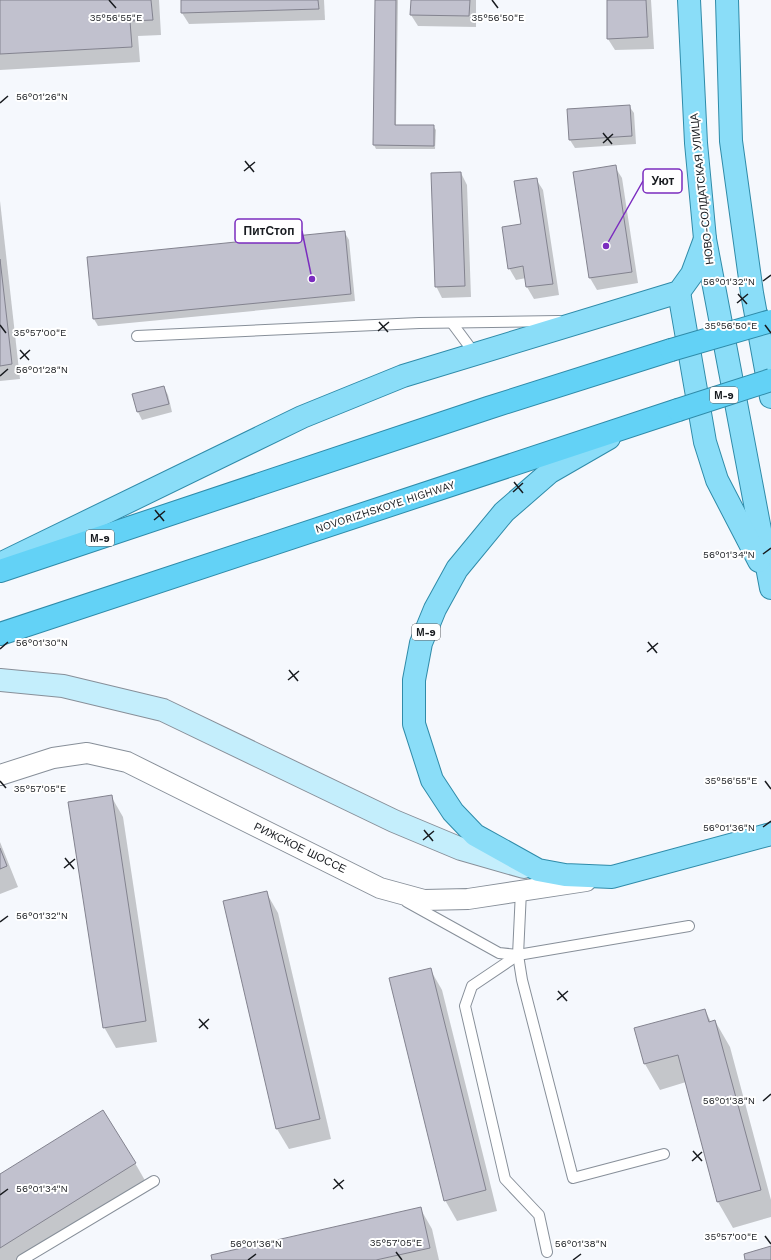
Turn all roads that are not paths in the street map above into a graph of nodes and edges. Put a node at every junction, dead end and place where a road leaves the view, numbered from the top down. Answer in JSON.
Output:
{"nodes":[{"id":1,"x":690,"y":0,"type":"edge"},
{"id":2,"x":727,"y":0,"type":"edge"},
{"id":3,"x":705,"y":239,"type":"junction"},
{"id":4,"x":679,"y":292,"type":"junction"},
{"id":5,"x":587,"y":320,"type":"junction"},
{"id":6,"x":771,"y":321,"type":"edge"},
{"id":7,"x":452,"y":323,"type":"junction"},
{"id":8,"x":137,"y":336,"type":"dead end"},
{"id":9,"x":475,"y":354,"type":"junction"},
{"id":10,"x":771,"y":380,"type":"edge"},
{"id":11,"x":771,"y":397,"type":"edge"},
{"id":12,"x":628,"y":427,"type":"junction"},
{"id":13,"x":0,"y":564,"type":"edge"},
{"id":14,"x":0,"y":571,"type":"edge"},
{"id":15,"x":770,"y":585,"type":"edge"},
{"id":16,"x":0,"y":634,"type":"edge"},
{"id":17,"x":0,"y":680,"type":"edge"},
{"id":18,"x":0,"y":775,"type":"edge"},
{"id":19,"x":771,"y":834,"type":"edge"},
{"id":20,"x":538,"y":870,"type":"junction"},
{"id":21,"x":612,"y":877,"type":"junction"},
{"id":22,"x":380,"y":888,"type":"junction"},
{"id":23,"x":521,"y":891,"type":"junction"},
{"id":24,"x":689,"y":926,"type":"dead end"},
{"id":25,"x":518,"y":955,"type":"junction"},
{"id":26,"x":664,"y":1154,"type":"dead end"},
{"id":27,"x":154,"y":1181,"type":"dead end"},
{"id":28,"x":547,"y":1252,"type":"dead end"},
{"id":29,"x":22,"y":1260,"type":"edge"}],
"edges":[{"from":1,"to":3,"type":"main road","name":"НОВО-СОЛДАТСКАЯ УЛИЦА"},
{"from":2,"to":11,"type":"main road"},
{"from":3,"to":4,"type":"main road"},
{"from":3,"to":15,"type":"main road","name":"НОВО-СОЛДАТСКАЯ УЛИЦА"},
{"from":4,"to":5,"type":"main road"},
{"from":4,"to":15,"type":"main road"},
{"from":5,"to":7,"type":"lane"},
{"from":5,"to":9,"type":"main road"},
{"from":6,"to":14,"type":"highway","number":"М-9","bridge":true},
{"from":7,"to":8,"type":"lane"},
{"from":7,"to":9,"type":"lane"},
{"from":9,"to":13,"type":"main road"},
{"from":10,"to":12,"type":"highway","name":"NOVORIZHSKOYE HIGHWAY","number":"М-9","bridge":true},
{"from":12,"to":16,"type":"highway","name":"NOVORIZHSKOYE HIGHWAY","number":"М-9"},
{"from":12,"to":20,"type":"main road","number":"М-9"},
{"from":17,"to":20,"type":"main road","number":"М-9"},
{"from":18,"to":22,"type":"street","name":"РИЖСКОЕ ШОССЕ"},
{"from":19,"to":21,"type":"main road"},
{"from":20,"to":21,"type":"main road","number":"М-9"},
{"from":21,"to":23,"type":"street","name":"РИЖСКОЕ ШОССЕ"},
{"from":22,"to":23,"type":"street","name":"РИЖСКОЕ ШОССЕ"},
{"from":22,"to":25,"type":"lane"},
{"from":23,"to":25,"type":"lane"},
{"from":24,"to":25,"type":"lane"},
{"from":25,"to":26,"type":"lane"},
{"from":25,"to":28,"type":"lane"},
{"from":27,"to":29,"type":"lane"}]}
